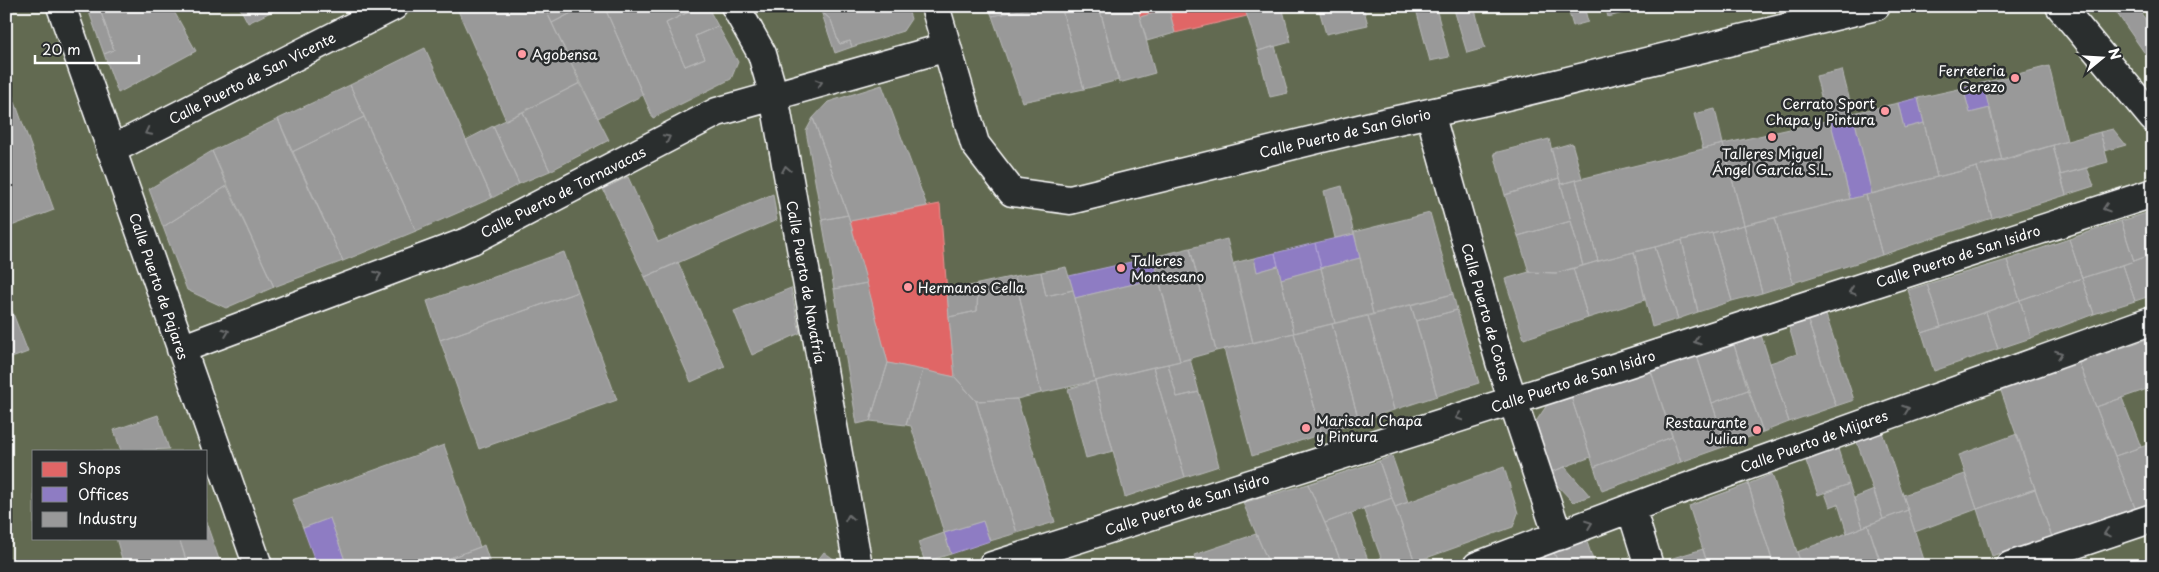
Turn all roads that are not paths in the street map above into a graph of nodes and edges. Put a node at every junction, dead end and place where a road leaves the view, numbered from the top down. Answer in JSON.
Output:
{"nodes":[{"id":1,"x":61,"y":6,"type":"edge"},
{"id":2,"x":394,"y":6,"type":"edge"},
{"id":3,"x":734,"y":6,"type":"edge"},
{"id":4,"x":935,"y":6,"type":"edge"},
{"id":5,"x":1876,"y":6,"type":"edge"},
{"id":6,"x":2060,"y":6,"type":"edge"},
{"id":7,"x":948,"y":47,"type":"junction"},
{"id":8,"x":774,"y":96,"type":"junction"},
{"id":9,"x":1430,"y":113,"type":"junction"},
{"id":10,"x":2153,"y":118,"type":"edge"},
{"id":11,"x":111,"y":150,"type":"junction"},
{"id":12,"x":2153,"y":193,"type":"edge"},
{"id":13,"x":2153,"y":320,"type":"edge"},
{"id":14,"x":181,"y":349,"type":"junction"},
{"id":15,"x":1512,"y":400,"type":"junction"},
{"id":16,"x":1631,"y":508,"type":"junction"},
{"id":17,"x":2153,"y":518,"type":"edge"},
{"id":18,"x":1558,"y":536,"type":"junction"},
{"id":19,"x":258,"y":566,"type":"edge"},
{"id":20,"x":858,"y":566,"type":"edge"},
{"id":21,"x":992,"y":566,"type":"edge"},
{"id":22,"x":1477,"y":566,"type":"edge"},
{"id":23,"x":1649,"y":566,"type":"edge"},
{"id":24,"x":2010,"y":566,"type":"edge"}],
"edges":[{"from":1,"to":11,"type":"street","name":"Calle Puerto de Pajares"},
{"from":2,"to":11,"type":"street","name":"Calle Puerto de San Vicente","one_way":true},
{"from":3,"to":8,"type":"street","name":"Calle Puerto de Navafría"},
{"from":4,"to":7,"type":"street","name":"Calle Puerto de San Glorio"},
{"from":5,"to":9,"type":"street","name":"Calle Puerto de San Glorio"},
{"from":6,"to":10,"type":"street"},
{"from":8,"to":7,"type":"street","name":"Calle Puerto de Tornavacas","one_way":true},
{"from":7,"to":9,"type":"street","name":"Calle Puerto de San Glorio"},
{"from":14,"to":8,"type":"street","name":"Calle Puerto de Tornavacas","one_way":true},
{"from":20,"to":8,"type":"street","name":"Calle Puerto de Navafría","one_way":true},
{"from":9,"to":15,"type":"street","name":"Calle Puerto de Cotos"},
{"from":11,"to":14,"type":"street","name":"Calle Puerto de Pajares"},
{"from":12,"to":15,"type":"street","name":"Calle Puerto de San Isidro","one_way":true},
{"from":16,"to":13,"type":"street","name":"Calle Puerto de Mijares","one_way":true},
{"from":14,"to":19,"type":"street","name":"Calle Puerto de Pajares"},
{"from":15,"to":18,"type":"street","name":"Calle Puerto de Cotos"},
{"from":15,"to":21,"type":"street","name":"Calle Puerto de San Isidro","one_way":true},
{"from":18,"to":16,"type":"street","name":"Calle Puerto de Mijares","one_way":true},
{"from":16,"to":23,"type":"street"},
{"from":17,"to":24,"type":"street","one_way":true},
{"from":18,"to":22,"type":"street","name":"Calle Puerto de Mijares"}]}
